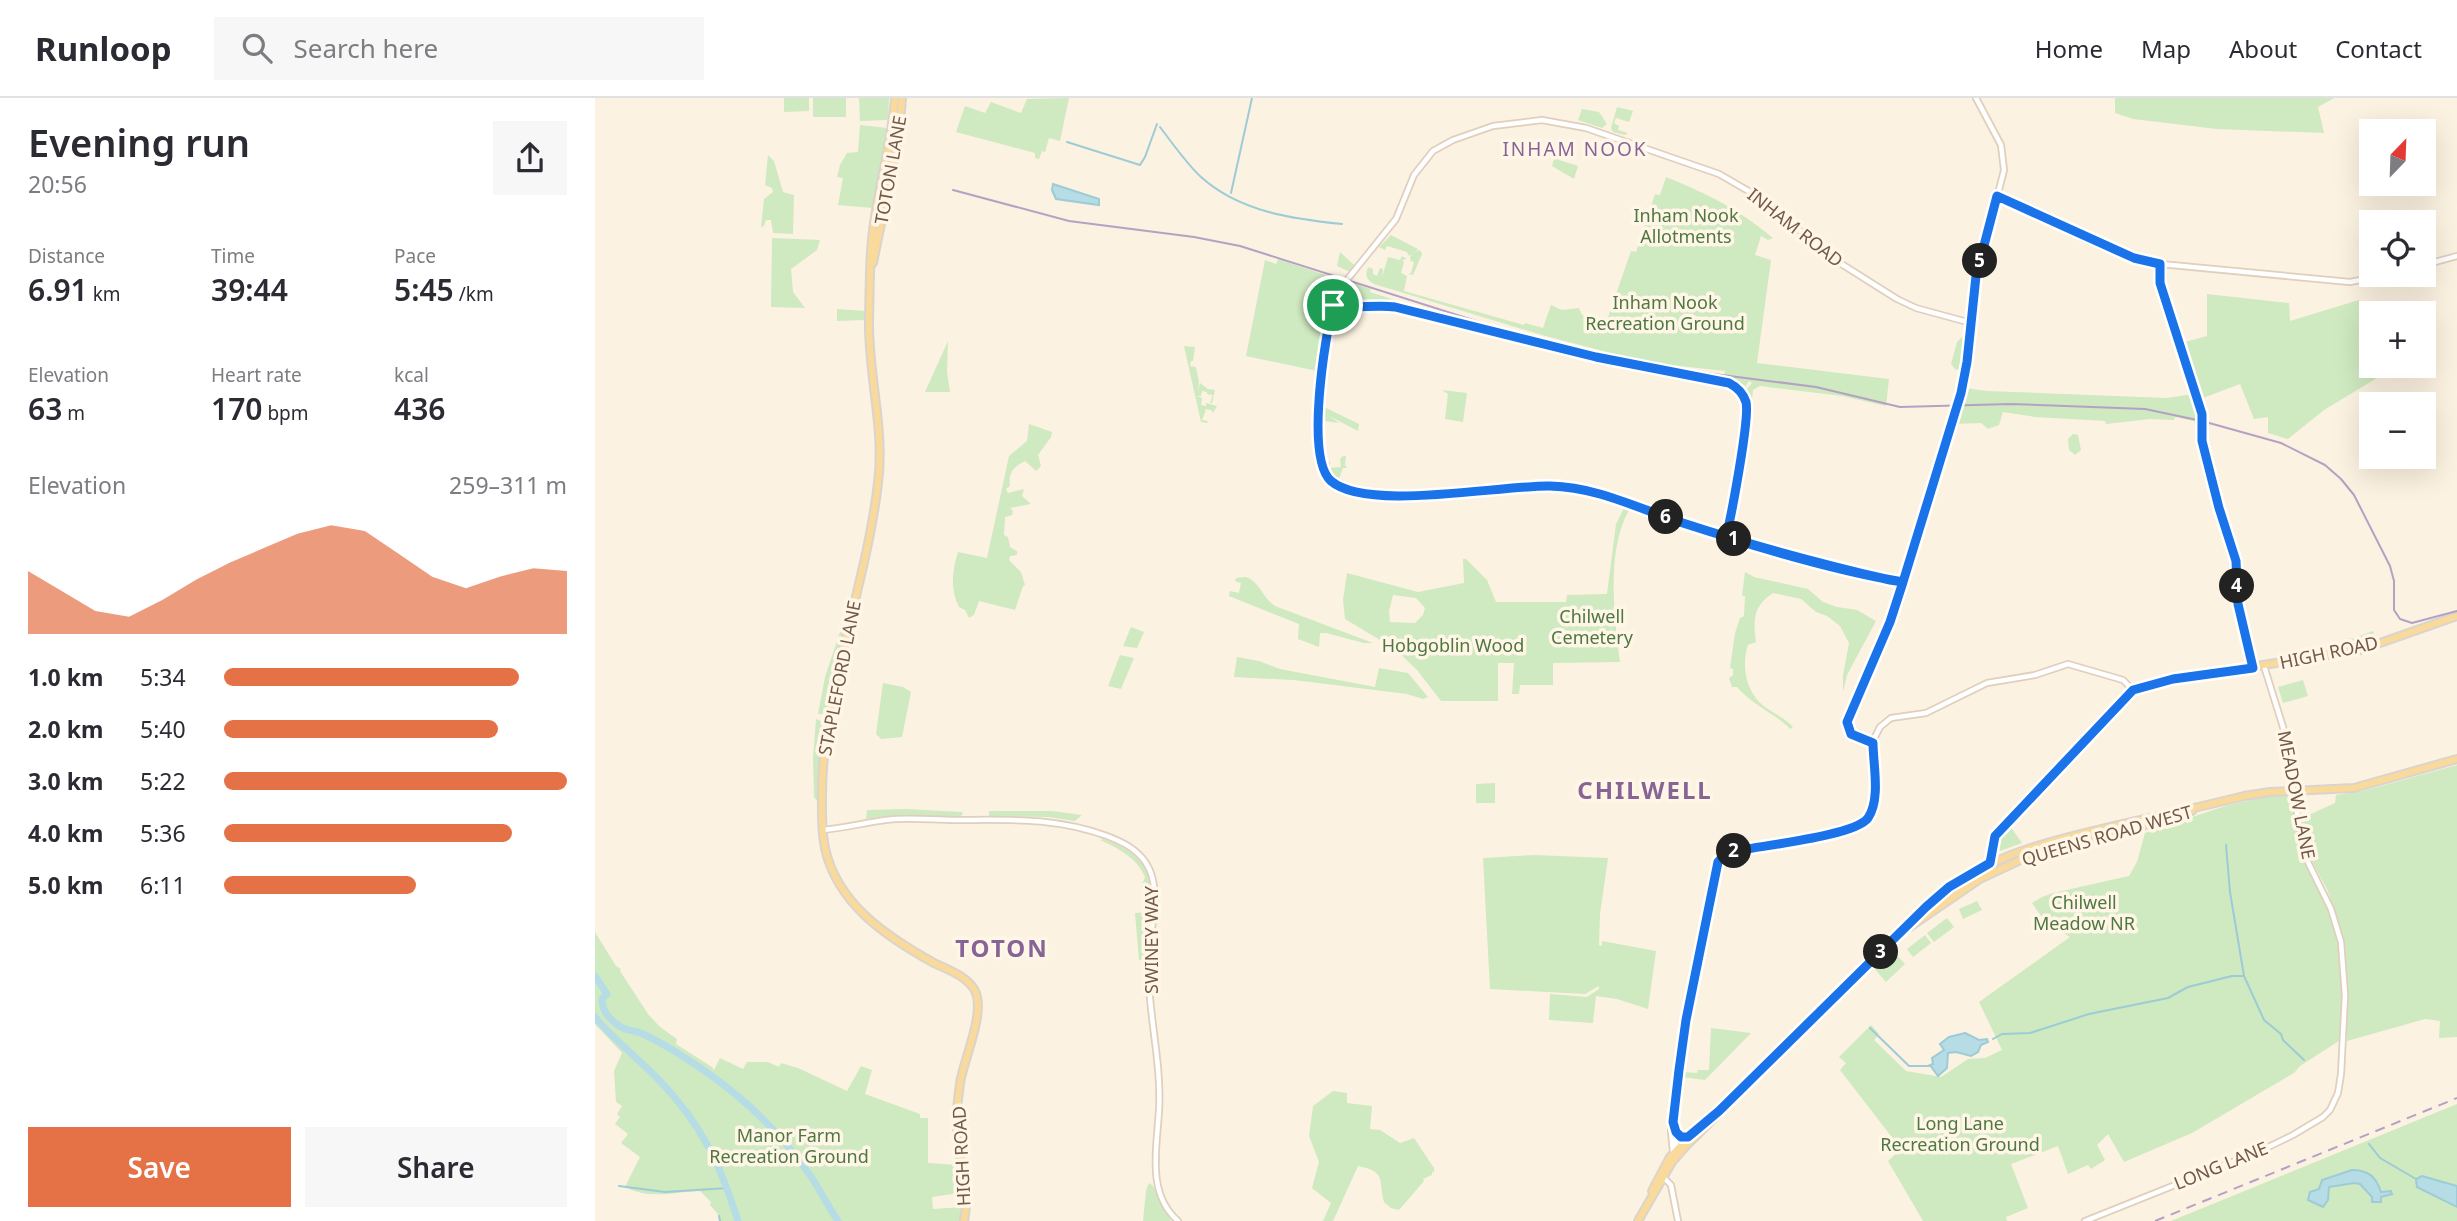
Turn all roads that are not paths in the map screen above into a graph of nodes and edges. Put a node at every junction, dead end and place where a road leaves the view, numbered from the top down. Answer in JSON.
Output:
{"nodes":[{"id":1,"x":895,"y":98,"type":"edge"},
{"id":2,"x":902,"y":98,"type":"edge"},
{"id":3,"x":1976,"y":98,"type":"edge"},
{"id":4,"x":1997,"y":196,"type":"junction"},
{"id":5,"x":875,"y":240,"type":"junction"},
{"id":6,"x":2457,"y":256,"type":"edge"},
{"id":7,"x":2436,"y":262,"type":"edge"},
{"id":8,"x":2160,"y":264,"type":"junction"},
{"id":9,"x":2359,"y":280,"type":"edge"},
{"id":10,"x":1333,"y":305,"type":"junction"},
{"id":11,"x":1971,"y":323,"type":"junction"},
{"id":12,"x":1726,"y":537,"type":"junction"},
{"id":13,"x":1903,"y":582,"type":"junction"},
{"id":14,"x":2457,"y":616,"type":"edge"},
{"id":15,"x":2264,"y":666,"type":"junction"},
{"id":16,"x":2253,"y":668,"type":"junction"},
{"id":17,"x":2133,"y":690,"type":"junction"},
{"id":18,"x":1873,"y":743,"type":"junction"},
{"id":19,"x":2457,"y":760,"type":"edge"},
{"id":20,"x":2295,"y":791,"type":"junction"},
{"id":21,"x":2210,"y":805,"type":"junction"},
{"id":22,"x":822,"y":830,"type":"junction"},
{"id":23,"x":1992,"y":846,"type":"junction"},
{"id":24,"x":2004,"y":856,"type":"junction"},
{"id":25,"x":1990,"y":863,"type":"junction"},
{"id":26,"x":1897,"y":937,"type":"junction"},
{"id":27,"x":979,"y":1008,"type":"joint"},
{"id":28,"x":2339,"y":1088,"type":"joint"},
{"id":29,"x":1719,"y":1111,"type":"junction"},
{"id":30,"x":1673,"y":1122,"type":"junction"},
{"id":31,"x":1688,"y":1137,"type":"junction"},
{"id":32,"x":1676,"y":1152,"type":"junction"},
{"id":33,"x":1661,"y":1176,"type":"junction"},
{"id":34,"x":964,"y":1221,"type":"edge"},
{"id":35,"x":1178,"y":1221,"type":"edge"},
{"id":36,"x":1638,"y":1221,"type":"edge"},
{"id":37,"x":1678,"y":1221,"type":"edge"},
{"id":38,"x":2085,"y":1221,"type":"edge"}],
"edges":[{"from":1,"to":5,"type":"main road","name":"TOTON LANE"},
{"from":2,"to":5,"type":"main road","name":"TOTON LANE"},
{"from":3,"to":4,"type":"street"},
{"from":4,"to":8,"type":"street"},
{"from":4,"to":11,"type":"street"},
{"from":5,"to":22,"type":"main road","name":"STAPLEFORD LANE"},
{"from":6,"to":7,"type":"street"},
{"from":8,"to":9,"type":"street"},
{"from":8,"to":16,"type":"street"},
{"from":10,"to":11,"type":"street","name":"INHAM ROAD"},
{"from":10,"to":12,"type":"street"},
{"from":10,"to":12,"type":"street"},
{"from":11,"to":13,"type":"street"},
{"from":12,"to":13,"type":"street"},
{"from":13,"to":18,"type":"street"},
{"from":14,"to":15,"type":"main road","name":"HIGH ROAD"},
{"from":15,"to":16,"type":"main road","name":"HIGH ROAD"},
{"from":15,"to":20,"type":"street","name":"MEADOW LANE"},
{"from":16,"to":17,"type":"main road","name":"HIGH ROAD"},
{"from":17,"to":18,"type":"street"},
{"from":17,"to":23,"type":"main road"},
{"from":18,"to":30,"type":"street"},
{"from":19,"to":20,"type":"main road","name":"QUEENS ROAD WEST"},
{"from":20,"to":21,"type":"main road","name":"QUEENS ROAD WEST"},
{"from":20,"to":28,"type":"street","name":"MEADOW LANE"},
{"from":21,"to":24,"type":"main road","name":"QUEENS ROAD WEST"},
{"from":21,"to":26,"type":"main road","name":"QUEENS ROAD WEST"},
{"from":22,"to":27,"type":"main road","name":"STAPLEFORD LANE"},
{"from":22,"to":35,"type":"street","name":"SWINEY WAY"},
{"from":23,"to":24,"type":"main road"},
{"from":23,"to":25,"type":"main road"},
{"from":24,"to":25,"type":"main road","name":"QUEENS ROAD WEST"},
{"from":25,"to":26,"type":"main road","name":"QUEENS ROAD WEST"},
{"from":26,"to":29,"type":"main road"},
{"from":27,"to":34,"type":"main road","name":"HIGH ROAD"},
{"from":28,"to":38,"type":"street","name":"LONG LANE"},
{"from":29,"to":31,"type":"main road"},
{"from":29,"to":32,"type":"main road"},
{"from":30,"to":31,"type":"street"},
{"from":30,"to":32,"type":"street"},
{"from":31,"to":32,"type":"main road"},
{"from":32,"to":33,"type":"main road"},
{"from":33,"to":36,"type":"main road"},
{"from":33,"to":37,"type":"street"}]}
